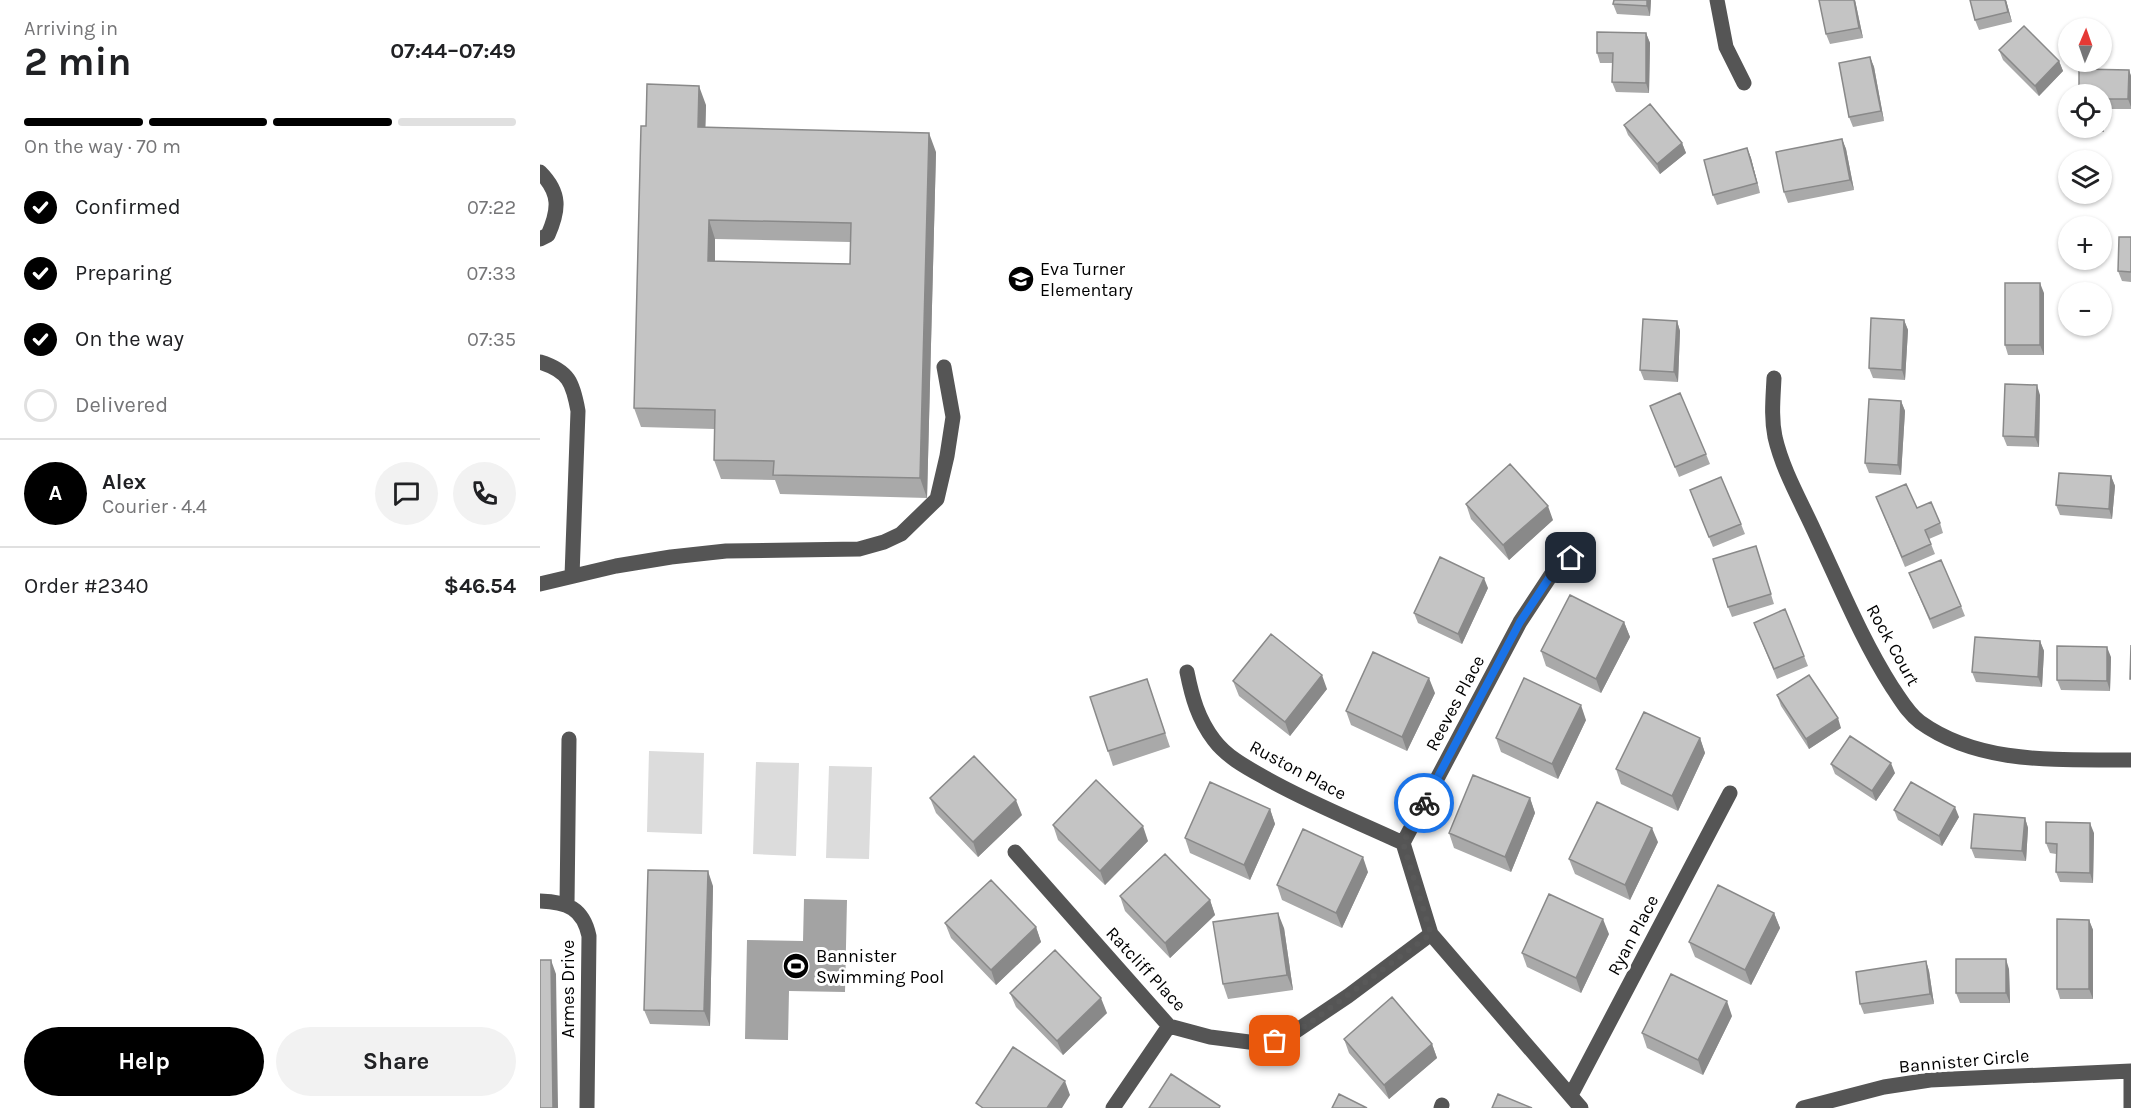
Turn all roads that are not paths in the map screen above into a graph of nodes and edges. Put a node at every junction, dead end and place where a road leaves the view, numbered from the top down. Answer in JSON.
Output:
{"nodes":[{"id":1,"x":1717,"y":0,"type":"edge"},
{"id":2,"x":1744,"y":82,"type":"dead end"},
{"id":3,"x":540,"y":172,"type":"edge"},
{"id":4,"x":540,"y":239,"type":"edge"},
{"id":5,"x":540,"y":363,"type":"edge"},
{"id":6,"x":945,"y":367,"type":"dead end"},
{"id":7,"x":1774,"y":378,"type":"dead end"},
{"id":8,"x":1571,"y":558,"type":"dead end"},
{"id":9,"x":572,"y":576,"type":"junction"},
{"id":10,"x":540,"y":584,"type":"edge"},
{"id":11,"x":1187,"y":672,"type":"dead end"},
{"id":12,"x":569,"y":739,"type":"dead end"},
{"id":13,"x":2131,"y":760,"type":"edge"},
{"id":14,"x":1730,"y":793,"type":"dead end"},
{"id":15,"x":1403,"y":843,"type":"junction"},
{"id":16,"x":1015,"y":852,"type":"dead end"},
{"id":17,"x":540,"y":901,"type":"edge"},
{"id":18,"x":567,"y":905,"type":"junction"},
{"id":19,"x":1431,"y":934,"type":"junction"},
{"id":20,"x":1169,"y":1026,"type":"junction"},
{"id":21,"x":2131,"y":1071,"type":"edge"},
{"id":22,"x":1571,"y":1095,"type":"junction"},
{"id":23,"x":587,"y":1108,"type":"edge"},
{"id":24,"x":1113,"y":1108,"type":"edge"},
{"id":25,"x":1581,"y":1108,"type":"edge"},
{"id":26,"x":1803,"y":1108,"type":"edge"},
{"id":27,"x":2131,"y":1108,"type":"edge"}],
"edges":[{"from":1,"to":2,"type":"street"},
{"from":3,"to":4,"type":"street"},
{"from":5,"to":9,"type":"street"},
{"from":6,"to":9,"type":"street"},
{"from":7,"to":13,"type":"street","name":"Rock Court"},
{"from":8,"to":15,"type":"street","name":"Reeves Place"},
{"from":9,"to":10,"type":"street"},
{"from":11,"to":15,"type":"street","name":"Ruston Place"},
{"from":12,"to":18,"type":"street"},
{"from":14,"to":22,"type":"street","name":"Ryan Place"},
{"from":15,"to":19,"type":"street"},
{"from":16,"to":20,"type":"street","name":"Ratcliff Place"},
{"from":17,"to":18,"type":"street"},
{"from":18,"to":23,"type":"street","name":"Armes Drive"},
{"from":19,"to":20,"type":"street","name":"Ratcliff Place"},
{"from":19,"to":22,"type":"street"},
{"from":20,"to":24,"type":"street"},
{"from":21,"to":26,"type":"street","name":"Bannister Circle"},
{"from":21,"to":27,"type":"street"},
{"from":22,"to":25,"type":"street"}]}
